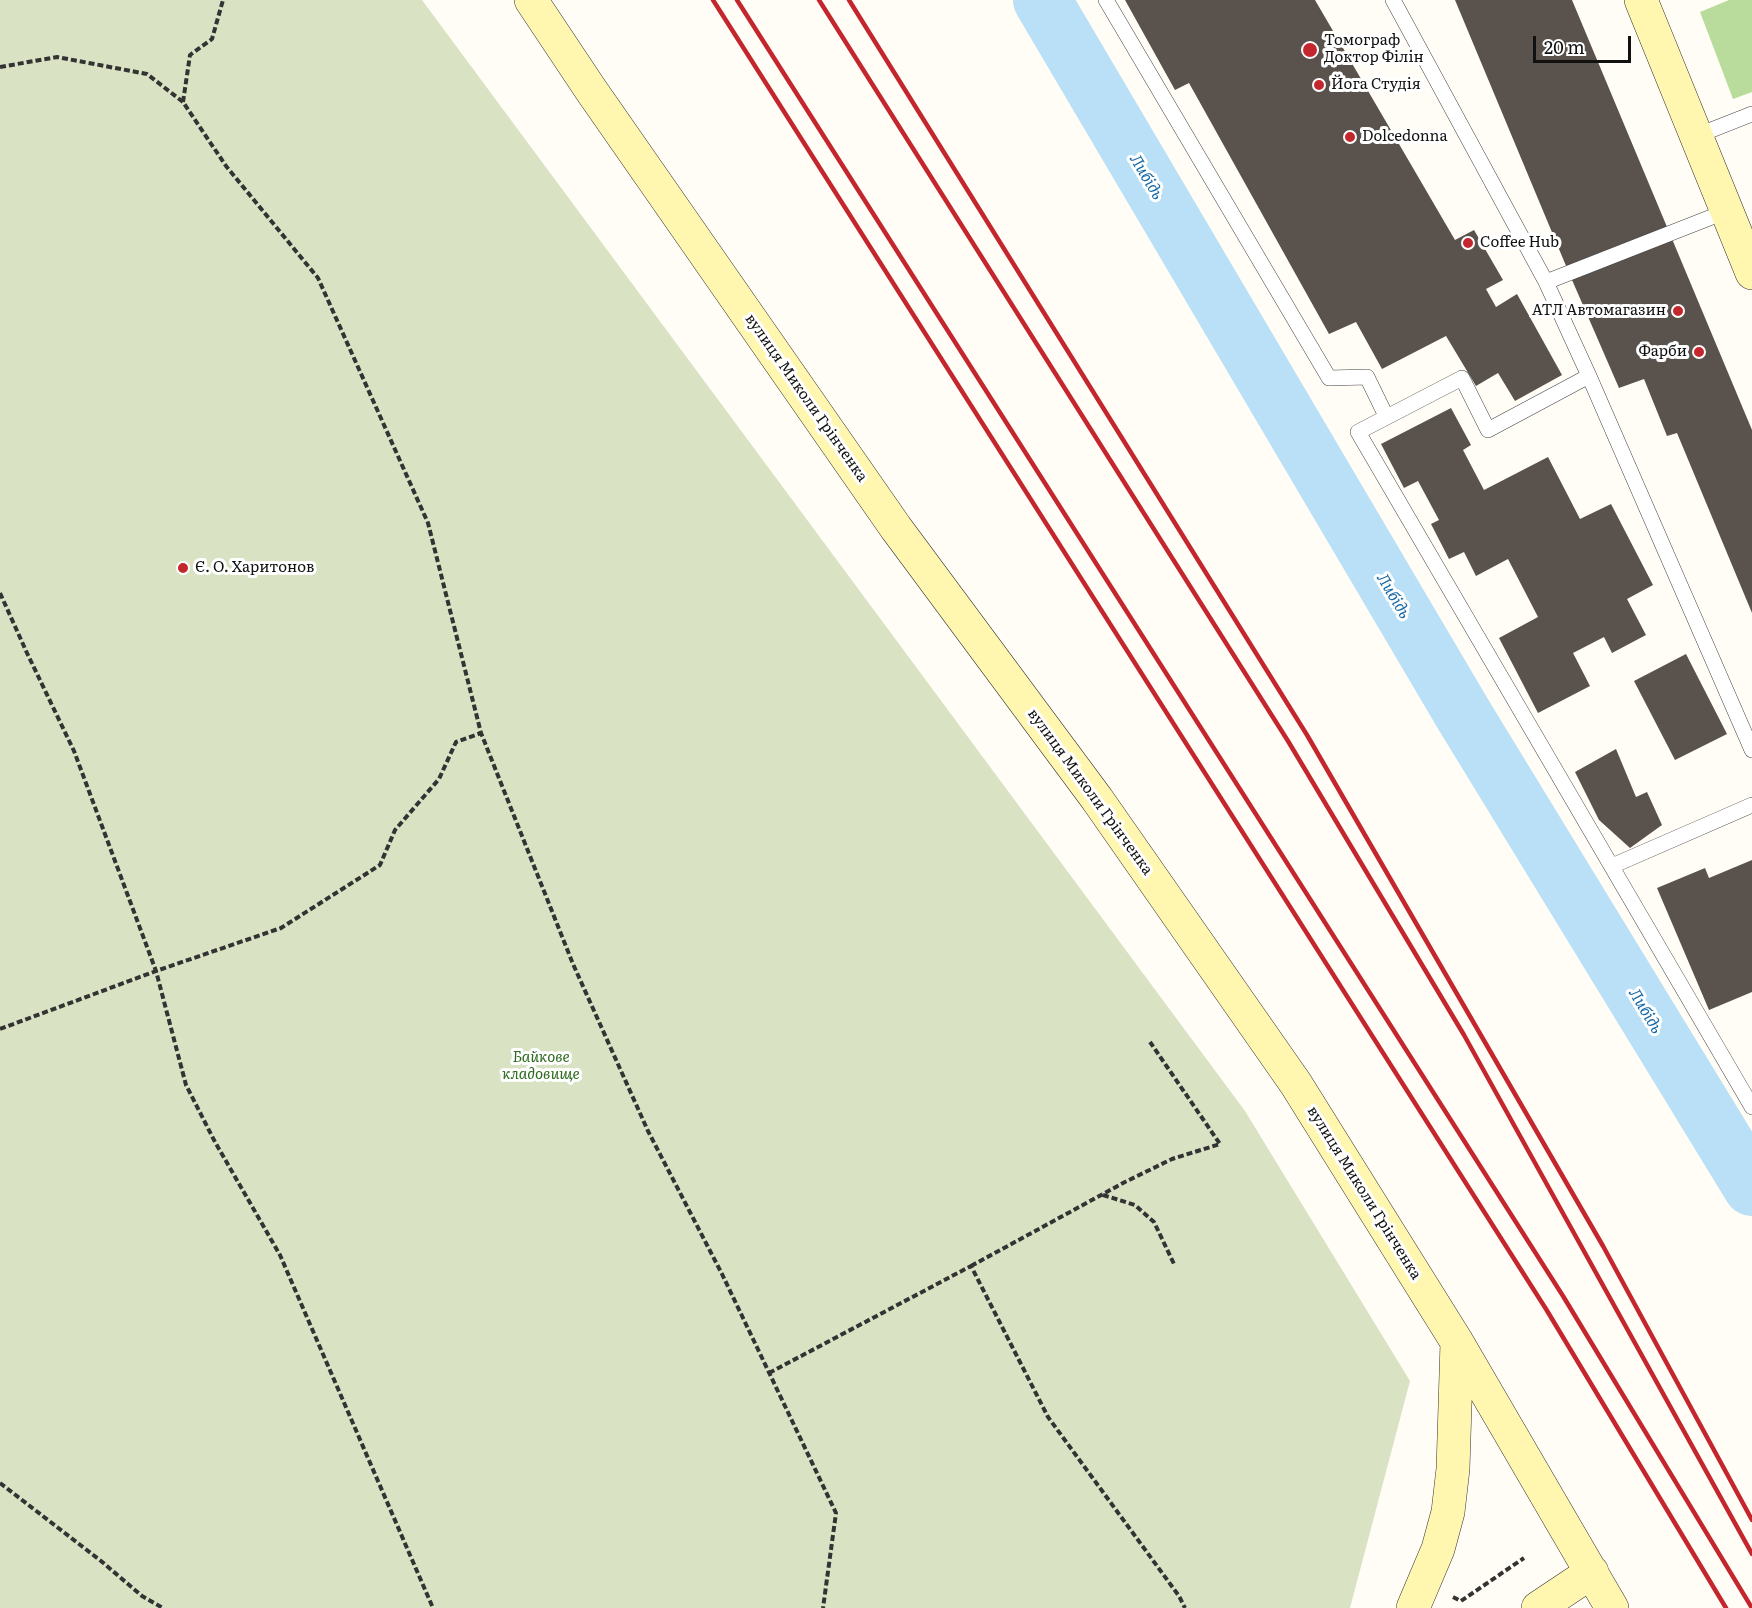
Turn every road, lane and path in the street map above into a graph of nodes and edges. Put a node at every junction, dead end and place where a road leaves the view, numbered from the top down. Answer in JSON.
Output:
{"nodes":[{"id":1,"x":223,"y":0,"type":"edge"},
{"id":2,"x":531,"y":0,"type":"edge"},
{"id":3,"x":1106,"y":0,"type":"edge"},
{"id":4,"x":1393,"y":0,"type":"edge"},
{"id":5,"x":1641,"y":0,"type":"edge"},
{"id":6,"x":0,"y":67,"type":"edge"},
{"id":7,"x":183,"y":102,"type":"junction"},
{"id":8,"x":1752,"y":114,"type":"edge"},
{"id":9,"x":1696,"y":136,"type":"junction"},
{"id":10,"x":1727,"y":211,"type":"junction"},
{"id":11,"x":1752,"y":273,"type":"edge"},
{"id":12,"x":1546,"y":282,"type":"junction"},
{"id":13,"x":1589,"y":376,"type":"junction"},
{"id":14,"x":1386,"y":416,"type":"junction"},
{"id":15,"x":0,"y":593,"type":"edge"},
{"id":16,"x":481,"y":733,"type":"junction"},
{"id":17,"x":1752,"y":750,"type":"edge"},
{"id":18,"x":1752,"y":805,"type":"edge"},
{"id":19,"x":1611,"y":866,"type":"junction"},
{"id":20,"x":156,"y":971,"type":"junction"},
{"id":21,"x":0,"y":1029,"type":"edge"},
{"id":22,"x":1150,"y":1042,"type":"dead end"},
{"id":23,"x":1752,"y":1107,"type":"edge"},
{"id":24,"x":1102,"y":1194,"type":"junction"},
{"id":25,"x":1174,"y":1264,"type":"dead end"},
{"id":26,"x":971,"y":1266,"type":"junction"},
{"id":27,"x":1457,"y":1342,"type":"junction"},
{"id":28,"x":769,"y":1373,"type":"junction"},
{"id":29,"x":0,"y":1483,"type":"edge"},
{"id":30,"x":1524,"y":1558,"type":"dead end"},
{"id":31,"x":1592,"y":1572,"type":"junction"},
{"id":32,"x":1419,"y":1595,"type":"edge"},
{"id":33,"x":163,"y":1608,"type":"edge"},
{"id":34,"x":433,"y":1608,"type":"edge"},
{"id":35,"x":823,"y":1608,"type":"edge"},
{"id":36,"x":1185,"y":1608,"type":"edge"},
{"id":37,"x":1538,"y":1608,"type":"edge"},
{"id":38,"x":1612,"y":1608,"type":"edge"}],
"edges":[{"from":1,"to":7,"type":"path"},
{"from":2,"to":27,"type":"main road","name":"вулиця Миколи Грінченка"},
{"from":3,"to":14,"type":"lane"},
{"from":4,"to":12,"type":"lane"},
{"from":5,"to":9,"type":"main road"},
{"from":6,"to":7,"type":"path"},
{"from":7,"to":16,"type":"path"},
{"from":8,"to":9,"type":"lane"},
{"from":9,"to":10,"type":"main road"},
{"from":10,"to":11,"type":"main road"},
{"from":10,"to":12,"type":"lane"},
{"from":12,"to":13,"type":"lane"},
{"from":13,"to":14,"type":"lane"},
{"from":13,"to":17,"type":"lane"},
{"from":14,"to":19,"type":"lane"},
{"from":15,"to":20,"type":"path"},
{"from":16,"to":20,"type":"path"},
{"from":16,"to":28,"type":"path"},
{"from":18,"to":19,"type":"lane"},
{"from":19,"to":23,"type":"lane"},
{"from":20,"to":21,"type":"path"},
{"from":20,"to":34,"type":"path"},
{"from":22,"to":24,"type":"path"},
{"from":24,"to":25,"type":"path"},
{"from":24,"to":26,"type":"path"},
{"from":26,"to":28,"type":"path"},
{"from":26,"to":36,"type":"path"},
{"from":27,"to":31,"type":"main road","name":"вулиця Миколи Грінченка"},
{"from":27,"to":32,"type":"main road"},
{"from":28,"to":35,"type":"path"},
{"from":29,"to":33,"type":"path"},
{"from":30,"to":32,"type":"path"},
{"from":31,"to":37,"type":"main road"},
{"from":31,"to":38,"type":"main road","name":"вулиця Миколи Грінченка"}]}
